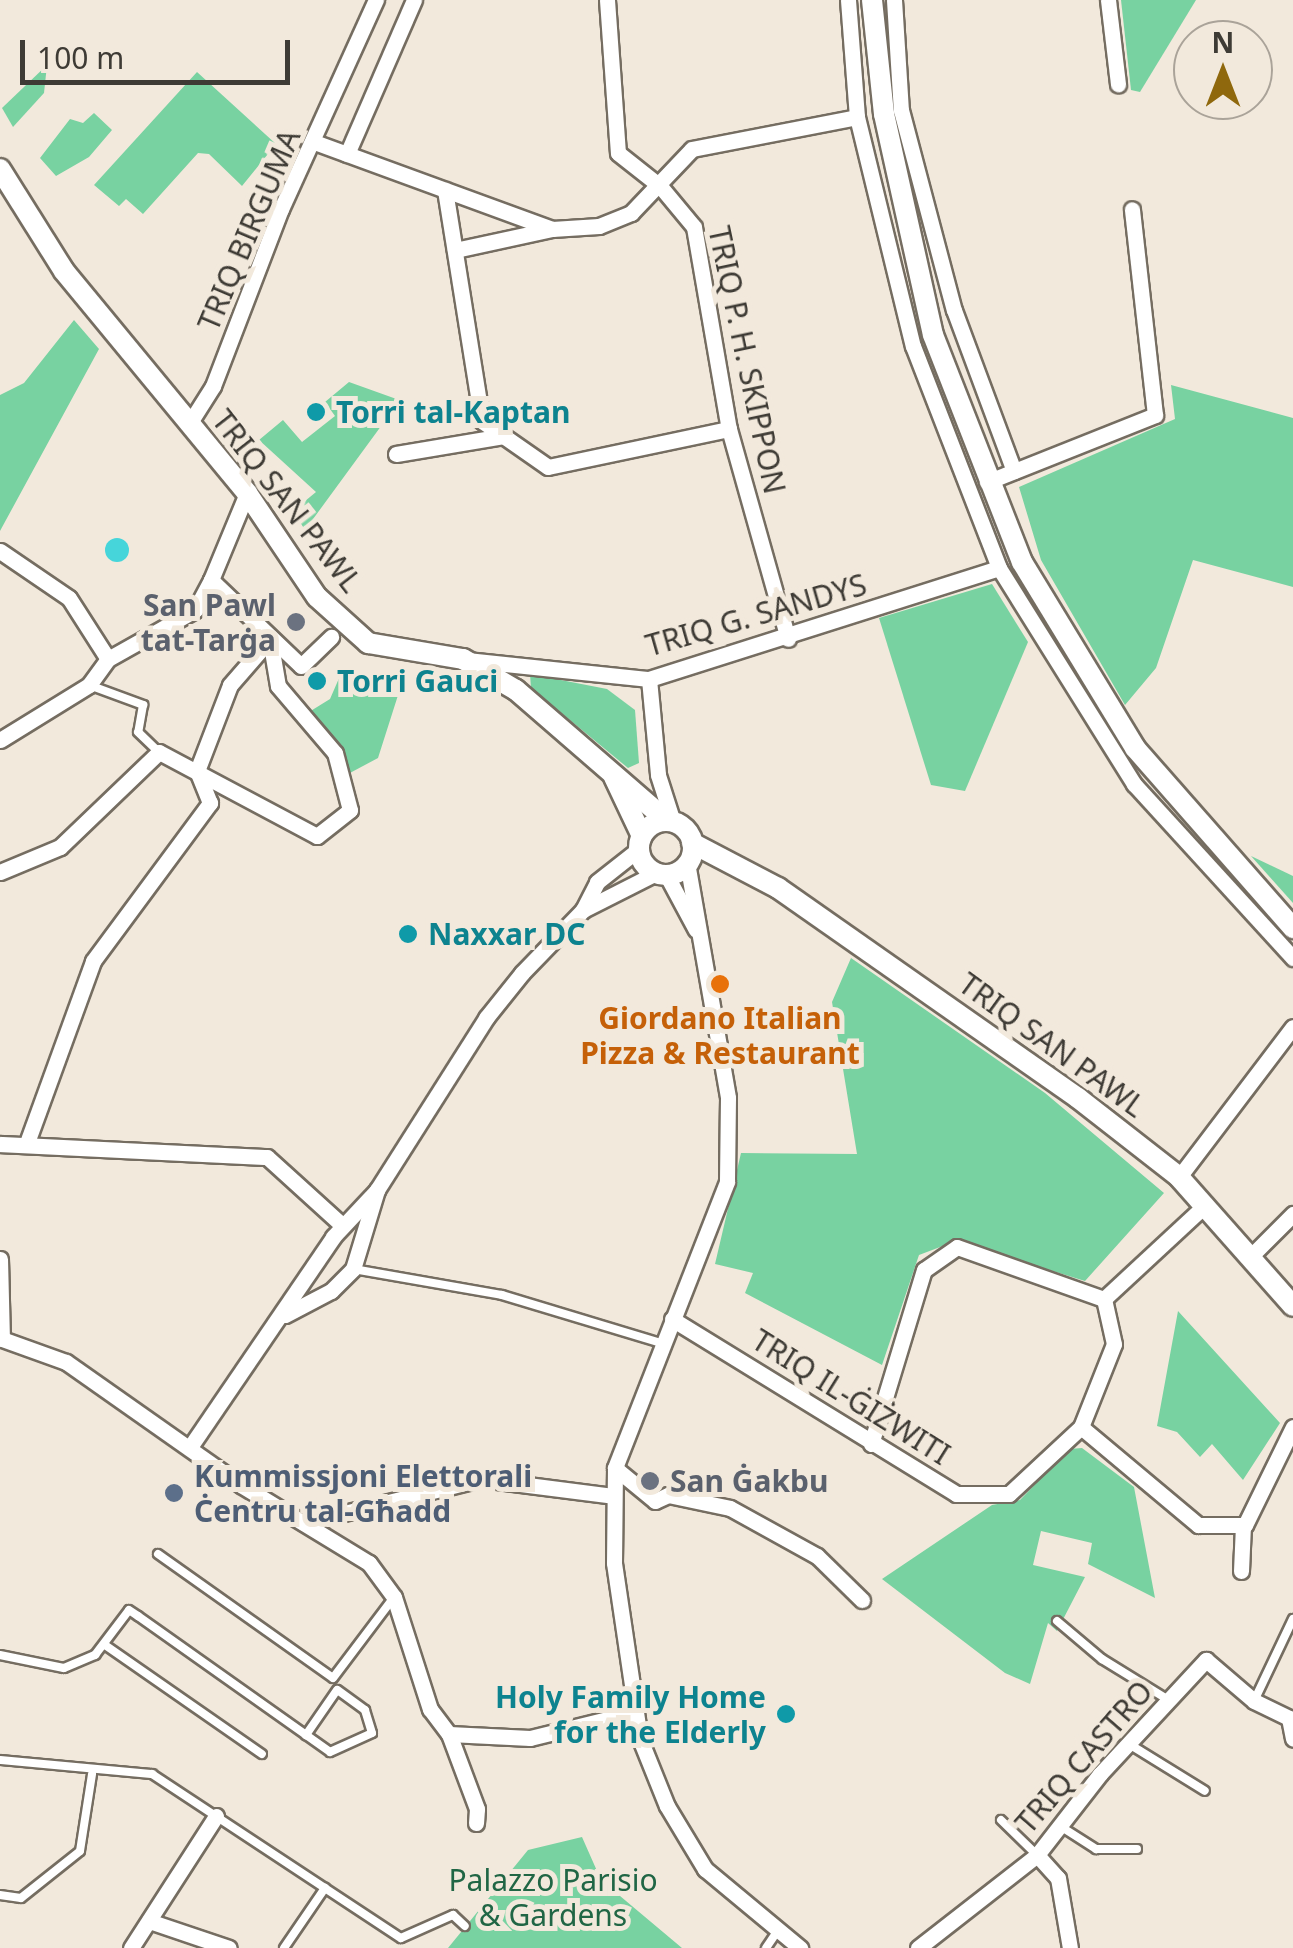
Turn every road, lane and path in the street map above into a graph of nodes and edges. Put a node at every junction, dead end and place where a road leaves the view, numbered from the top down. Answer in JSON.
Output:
{"nodes":[{"id":1,"x":376,"y":0,"type":"edge"},
{"id":2,"x":414,"y":0,"type":"edge"},
{"id":3,"x":606,"y":0,"type":"edge"},
{"id":4,"x":848,"y":0,"type":"edge"},
{"id":5,"x":872,"y":0,"type":"edge"},
{"id":6,"x":894,"y":0,"type":"edge"},
{"id":7,"x":1108,"y":0,"type":"edge"},
{"id":8,"x":1118,"y":84,"type":"dead end"},
{"id":9,"x":857,"y":116,"type":"junction"},
{"id":10,"x":316,"y":143,"type":"junction"},
{"id":11,"x":346,"y":154,"type":"junction"},
{"id":12,"x":0,"y":168,"type":"edge"},
{"id":13,"x":660,"y":186,"type":"junction"},
{"id":14,"x":445,"y":190,"type":"junction"},
{"id":15,"x":1132,"y":209,"type":"dead end"},
{"id":16,"x":552,"y":230,"type":"junction"},
{"id":17,"x":456,"y":250,"type":"junction"},
{"id":18,"x":189,"y":424,"type":"junction"},
{"id":19,"x":729,"y":429,"type":"junction"},
{"id":20,"x":502,"y":436,"type":"junction"},
{"id":21,"x":396,"y":454,"type":"dead end"},
{"id":22,"x":1014,"y":471,"type":"junction"},
{"id":23,"x":988,"y":482,"type":"junction"},
{"id":24,"x":247,"y":493,"type":"junction"},
{"id":25,"x":0,"y":551,"type":"edge"},
{"id":26,"x":999,"y":568,"type":"junction"},
{"id":27,"x":211,"y":580,"type":"junction"},
{"id":28,"x":331,"y":637,"type":"dead end"},
{"id":29,"x":270,"y":639,"type":"junction"},
{"id":30,"x":788,"y":639,"type":"junction"},
{"id":31,"x":108,"y":659,"type":"junction"},
{"id":32,"x":464,"y":659,"type":"junction"},
{"id":33,"x":649,"y":679,"type":"junction"},
{"id":34,"x":89,"y":685,"type":"junction"},
{"id":35,"x":0,"y":740,"type":"edge"},
{"id":36,"x":159,"y":752,"type":"junction"},
{"id":37,"x":609,"y":766,"type":"junction"},
{"id":38,"x":197,"y":771,"type":"junction"},
{"id":39,"x":669,"y":819,"type":"junction"},
{"id":40,"x":641,"y":842,"type":"junction"},
{"id":41,"x":679,"y":865,"type":"junction"},
{"id":42,"x":0,"y":872,"type":"edge"},
{"id":43,"x":583,"y":910,"type":"junction"},
{"id":44,"x":1293,"y":928,"type":"edge"},
{"id":45,"x":1293,"y":958,"type":"edge"},
{"id":46,"x":1293,"y":1027,"type":"edge"},
{"id":47,"x":28,"y":1140,"type":"junction"},
{"id":48,"x":0,"y":1144,"type":"edge"},
{"id":49,"x":1178,"y":1176,"type":"junction"},
{"id":50,"x":377,"y":1190,"type":"junction"},
{"id":51,"x":1204,"y":1206,"type":"junction"},
{"id":52,"x":1293,"y":1214,"type":"edge"},
{"id":53,"x":342,"y":1225,"type":"junction"},
{"id":54,"x":1250,"y":1257,"type":"junction"},
{"id":55,"x":0,"y":1258,"type":"edge"},
{"id":56,"x":354,"y":1269,"type":"junction"},
{"id":57,"x":1104,"y":1299,"type":"junction"},
{"id":58,"x":1293,"y":1306,"type":"edge"},
{"id":59,"x":285,"y":1315,"type":"junction"},
{"id":60,"x":672,"y":1319,"type":"junction"},
{"id":61,"x":2,"y":1339,"type":"edge"},
{"id":62,"x":664,"y":1344,"type":"junction"},
{"id":63,"x":1293,"y":1426,"type":"edge"},
{"id":64,"x":1082,"y":1427,"type":"junction"},
{"id":65,"x":871,"y":1444,"type":"junction"},
{"id":66,"x":190,"y":1447,"type":"junction"},
{"id":67,"x":615,"y":1468,"type":"junction"},
{"id":68,"x":613,"y":1496,"type":"junction"},
{"id":69,"x":304,"y":1523,"type":"junction"},
{"id":70,"x":1244,"y":1526,"type":"junction"},
{"id":71,"x":158,"y":1554,"type":"dead end"},
{"id":72,"x":1241,"y":1571,"type":"dead end"},
{"id":73,"x":394,"y":1598,"type":"junction"},
{"id":74,"x":862,"y":1600,"type":"dead end"},
{"id":75,"x":1293,"y":1619,"type":"edge"},
{"id":76,"x":1058,"y":1620,"type":"dead end"},
{"id":77,"x":105,"y":1645,"type":"junction"},
{"id":78,"x":0,"y":1655,"type":"edge"},
{"id":79,"x":1170,"y":1701,"type":"junction"},
{"id":80,"x":1254,"y":1701,"type":"junction"},
{"id":81,"x":636,"y":1712,"type":"junction"},
{"id":82,"x":1291,"y":1717,"type":"edge"},
{"id":83,"x":449,"y":1734,"type":"junction"},
{"id":84,"x":306,"y":1736,"type":"junction"},
{"id":85,"x":1293,"y":1739,"type":"edge"},
{"id":86,"x":1129,"y":1744,"type":"junction"},
{"id":87,"x":262,"y":1754,"type":"dead end"},
{"id":88,"x":0,"y":1760,"type":"edge"},
{"id":89,"x":92,"y":1774,"type":"junction"},
{"id":90,"x":1205,"y":1791,"type":"dead end"},
{"id":91,"x":216,"y":1816,"type":"junction"},
{"id":92,"x":1001,"y":1820,"type":"dead end"},
{"id":93,"x":1063,"y":1821,"type":"junction"},
{"id":94,"x":476,"y":1824,"type":"dead end"},
{"id":95,"x":1137,"y":1848,"type":"dead end"},
{"id":96,"x":1037,"y":1855,"type":"junction"},
{"id":97,"x":325,"y":1888,"type":"junction"},
{"id":98,"x":0,"y":1895,"type":"edge"},
{"id":99,"x":149,"y":1921,"type":"junction"},
{"id":100,"x":465,"y":1926,"type":"dead end"},
{"id":101,"x":778,"y":1930,"type":"junction"},
{"id":102,"x":132,"y":1948,"type":"edge"},
{"id":103,"x":229,"y":1948,"type":"edge"},
{"id":104,"x":284,"y":1948,"type":"edge"},
{"id":105,"x":766,"y":1948,"type":"edge"},
{"id":106,"x":800,"y":1948,"type":"edge"},
{"id":107,"x":918,"y":1948,"type":"edge"},
{"id":108,"x":1070,"y":1948,"type":"edge"}],
"edges":[{"from":1,"to":10,"type":"street","name":"TRIQ BIRGUMA"},
{"from":2,"to":11,"type":"street","name":"TRIQ BIRGUMA"},
{"from":3,"to":13,"type":"street","name":"TRIQ P. H. SKIPPON"},
{"from":4,"to":9,"type":"street"},
{"from":5,"to":23,"type":"main road"},
{"from":6,"to":22,"type":"street"},
{"from":7,"to":8,"type":"street"},
{"from":9,"to":13,"type":"street"},
{"from":9,"to":26,"type":"street"},
{"from":10,"to":11,"type":"street"},
{"from":10,"to":18,"type":"street","name":"TRIQ BIRGUMA"},
{"from":11,"to":14,"type":"street"},
{"from":12,"to":18,"type":"main road","name":"TRIQ SAN PAWL"},
{"from":13,"to":16,"type":"street"},
{"from":13,"to":19,"type":"street","name":"TRIQ P. H. SKIPPON"},
{"from":14,"to":16,"type":"street"},
{"from":14,"to":17,"type":"street"},
{"from":15,"to":22,"type":"street"},
{"from":16,"to":17,"type":"street"},
{"from":17,"to":20,"type":"street"},
{"from":18,"to":24,"type":"main road","name":"TRIQ SAN PAWL"},
{"from":19,"to":20,"type":"street"},
{"from":19,"to":30,"type":"street","name":"TRIQ P. H. SKIPPON"},
{"from":20,"to":21,"type":"street"},
{"from":22,"to":23,"type":"street"},
{"from":23,"to":44,"type":"main road"},
{"from":24,"to":27,"type":"street"},
{"from":24,"to":32,"type":"main road","name":"TRIQ SAN PAWL"},
{"from":25,"to":31,"type":"street"},
{"from":26,"to":30,"type":"street","name":"TRIQ G. SANDYS"},
{"from":26,"to":45,"type":"street"},
{"from":27,"to":29,"type":"street"},
{"from":27,"to":31,"type":"street"},
{"from":28,"to":29,"type":"street"},
{"from":29,"to":38,"type":"street"},
{"from":29,"to":38,"type":"street"},
{"from":30,"to":33,"type":"street","name":"TRIQ G. SANDYS"},
{"from":31,"to":34,"type":"street"},
{"from":32,"to":33,"type":"street","name":"TRIQ G. SANDYS"},
{"from":32,"to":37,"type":"main road","name":"TRIQ SAN PAWL"},
{"from":33,"to":39,"type":"street"},
{"from":34,"to":35,"type":"street"},
{"from":34,"to":36,"type":"lane"},
{"from":36,"to":38,"type":"street"},
{"from":36,"to":42,"type":"street"},
{"from":37,"to":39,"type":"main road","name":"TRIQ SAN PAWL"},
{"from":37,"to":40,"type":"main road","name":"TRIQ SAN PAWL"},
{"from":38,"to":47,"type":"street"},
{"from":39,"to":40,"type":"main road"},
{"from":39,"to":41,"type":"main road","name":"TRIQ SAN PAWL"},
{"from":40,"to":41,"type":"main road","name":"TRIQ SAN PAWL"},
{"from":40,"to":43,"type":"street"},
{"from":41,"to":43,"type":"street"},
{"from":41,"to":49,"type":"main road","name":"TRIQ SAN PAWL"},
{"from":41,"to":60,"type":"street"},
{"from":43,"to":50,"type":"street"},
{"from":46,"to":49,"type":"street"},
{"from":47,"to":48,"type":"street"},
{"from":47,"to":53,"type":"street"},
{"from":49,"to":51,"type":"main road","name":"TRIQ SAN PAWL"},
{"from":50,"to":53,"type":"street"},
{"from":50,"to":56,"type":"street"},
{"from":51,"to":54,"type":"main road","name":"TRIQ SAN PAWL"},
{"from":51,"to":57,"type":"street"},
{"from":52,"to":54,"type":"street"},
{"from":53,"to":59,"type":"street"},
{"from":54,"to":58,"type":"main road","name":"TRIQ SAN PAWL"},
{"from":55,"to":61,"type":"street"},
{"from":56,"to":59,"type":"street"},
{"from":56,"to":62,"type":"lane"},
{"from":57,"to":64,"type":"street"},
{"from":57,"to":65,"type":"street"},
{"from":59,"to":66,"type":"street"},
{"from":60,"to":62,"type":"street"},
{"from":60,"to":65,"type":"street","name":"TRIQ IL-ĠIŻWITI"},
{"from":61,"to":66,"type":"street"},
{"from":62,"to":67,"type":"street"},
{"from":63,"to":70,"type":"street"},
{"from":64,"to":65,"type":"street","name":"TRIQ IL-ĠIŻWITI"},
{"from":64,"to":70,"type":"street"},
{"from":66,"to":69,"type":"street"},
{"from":67,"to":68,"type":"street"},
{"from":67,"to":74,"type":"street"},
{"from":68,"to":69,"type":"street"},
{"from":68,"to":81,"type":"street"},
{"from":69,"to":73,"type":"street"},
{"from":70,"to":72,"type":"street"},
{"from":71,"to":73,"type":"lane"},
{"from":73,"to":83,"type":"street"},
{"from":75,"to":80,"type":"lane"},
{"from":76,"to":79,"type":"lane"},
{"from":77,"to":78,"type":"lane"},
{"from":77,"to":84,"type":"lane"},
{"from":77,"to":87,"type":"lane"},
{"from":79,"to":80,"type":"street","name":"TRIQ CASTRO"},
{"from":79,"to":86,"type":"street","name":"TRIQ CASTRO"},
{"from":80,"to":82,"type":"street","name":"TRIQ CASTRO"},
{"from":81,"to":83,"type":"street"},
{"from":81,"to":101,"type":"street"},
{"from":82,"to":85,"type":"street"},
{"from":83,"to":94,"type":"street"},
{"from":84,"to":84,"type":"lane"},
{"from":86,"to":90,"type":"lane"},
{"from":86,"to":93,"type":"street","name":"TRIQ CASTRO"},
{"from":88,"to":89,"type":"lane"},
{"from":89,"to":91,"type":"lane"},
{"from":89,"to":98,"type":"lane"},
{"from":91,"to":97,"type":"lane"},
{"from":91,"to":99,"type":"street"},
{"from":92,"to":96,"type":"lane"},
{"from":93,"to":95,"type":"lane"},
{"from":93,"to":96,"type":"street","name":"TRIQ CASTRO"},
{"from":96,"to":107,"type":"street","name":"TRIQ CASTRO"},
{"from":96,"to":108,"type":"street"},
{"from":97,"to":100,"type":"lane"},
{"from":97,"to":104,"type":"lane"},
{"from":99,"to":102,"type":"street"},
{"from":99,"to":103,"type":"street"},
{"from":101,"to":105,"type":"lane"},
{"from":101,"to":106,"type":"street"}]}
